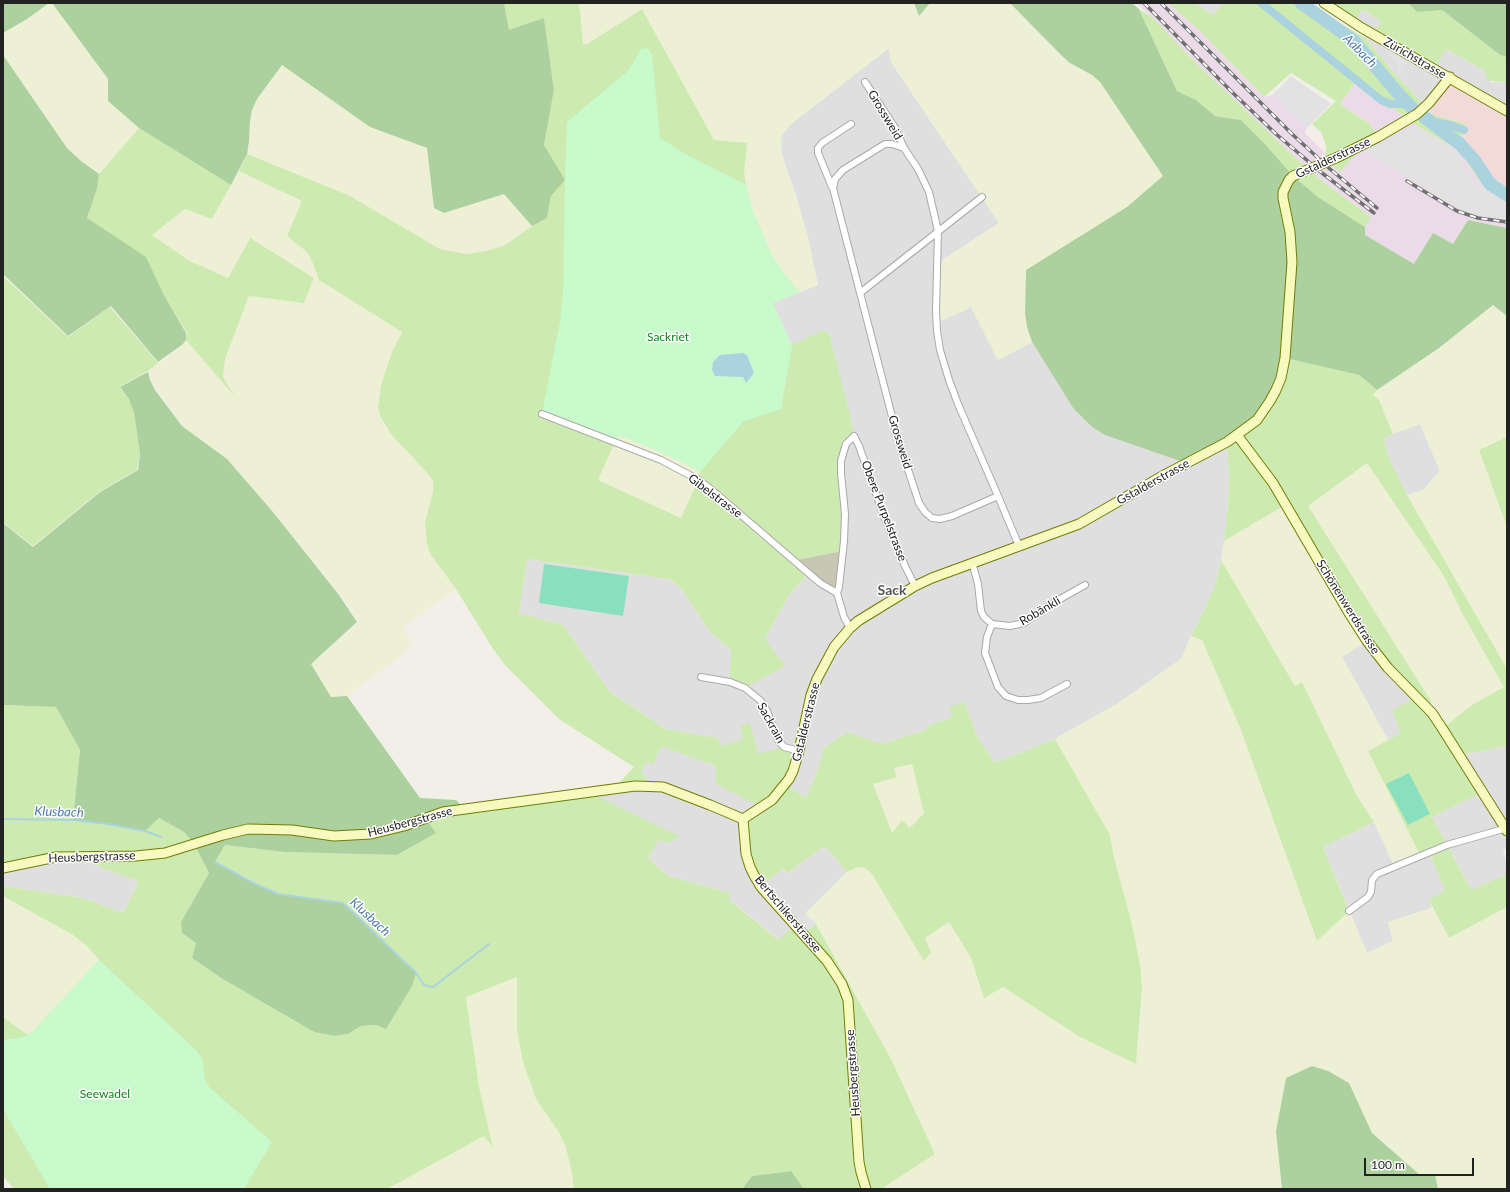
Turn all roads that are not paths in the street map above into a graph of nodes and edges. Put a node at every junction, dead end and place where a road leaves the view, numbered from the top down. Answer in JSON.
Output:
{"nodes":[{"id":1,"x":1324,"y":3,"type":"edge"},
{"id":2,"x":1450,"y":77,"type":"junction"},
{"id":3,"x":865,"y":82,"type":"dead end"},
{"id":4,"x":1507,"y":111,"type":"edge"},
{"id":5,"x":851,"y":124,"type":"dead end"},
{"id":6,"x":904,"y":148,"type":"junction"},
{"id":7,"x":833,"y":188,"type":"junction"},
{"id":8,"x":982,"y":197,"type":"dead end"},
{"id":9,"x":938,"y":231,"type":"junction"},
{"id":10,"x":860,"y":293,"type":"junction"},
{"id":11,"x":542,"y":414,"type":"dead end"},
{"id":12,"x":1237,"y":435,"type":"junction"},
{"id":13,"x":998,"y":496,"type":"junction"},
{"id":14,"x":1018,"y":546,"type":"junction"},
{"id":15,"x":972,"y":562,"type":"junction"},
{"id":16,"x":1085,"y":585,"type":"dead end"},
{"id":17,"x":915,"y":586,"type":"junction"},
{"id":18,"x":837,"y":593,"type":"junction"},
{"id":19,"x":992,"y":624,"type":"junction"},
{"id":20,"x":850,"y":628,"type":"junction"},
{"id":21,"x":701,"y":677,"type":"dead end"},
{"id":22,"x":1067,"y":684,"type":"dead end"},
{"id":23,"x":799,"y":751,"type":"junction"},
{"id":24,"x":743,"y":819,"type":"junction"},
{"id":25,"x":1506,"y":830,"type":"edge"},
{"id":26,"x":3,"y":868,"type":"edge"},
{"id":27,"x":1349,"y":911,"type":"dead end"},
{"id":28,"x":827,"y":961,"type":"joint"},
{"id":29,"x":866,"y":1189,"type":"edge"}],
"edges":[{"from":1,"to":2,"type":"street","name":"Zürichstrasse"},
{"from":2,"to":4,"type":"street","name":"Zürichstrasse"},
{"from":2,"to":12,"type":"street","name":"Gstalderstrasse","bridge":true},
{"from":3,"to":6,"type":"street","name":"Grossweid"},
{"from":5,"to":7,"type":"street","name":"Grossweid"},
{"from":6,"to":7,"type":"street","name":"Grossweid"},
{"from":6,"to":9,"type":"street","name":"Grossweid"},
{"from":7,"to":10,"type":"street","name":"Grossweid"},
{"from":8,"to":9,"type":"street"},
{"from":9,"to":10,"type":"street"},
{"from":9,"to":13,"type":"street","name":"Grossweid"},
{"from":10,"to":13,"type":"street","name":"Grossweid"},
{"from":11,"to":18,"type":"street","name":"Gibelstrasse"},
{"from":12,"to":14,"type":"street","name":"Gstalderstrasse"},
{"from":12,"to":25,"type":"street","name":"Schönenwerdstrasse"},
{"from":13,"to":14,"type":"street","name":"Grossweid"},
{"from":14,"to":15,"type":"street","name":"Gstalderstrasse"},
{"from":15,"to":17,"type":"street","name":"Gstalderstrasse"},
{"from":15,"to":19,"type":"street"},
{"from":16,"to":19,"type":"street","name":"Robänkli"},
{"from":17,"to":18,"type":"street","name":"Obere Purpelstrasse"},
{"from":17,"to":20,"type":"street","name":"Gstalderstrasse"},
{"from":18,"to":20,"type":"street"},
{"from":19,"to":22,"type":"street"},
{"from":20,"to":23,"type":"street","name":"Gstalderstrasse"},
{"from":21,"to":23,"type":"street","name":"Sackrain"},
{"from":23,"to":24,"type":"street","name":"Gstalderstrasse"},
{"from":24,"to":26,"type":"street","name":"Heusbergstrasse"},
{"from":24,"to":28,"type":"street","name":"Bertschikerstrasse"},
{"from":25,"to":27,"type":"street"},
{"from":28,"to":29,"type":"street","name":"Heusbergstrasse"}]}
